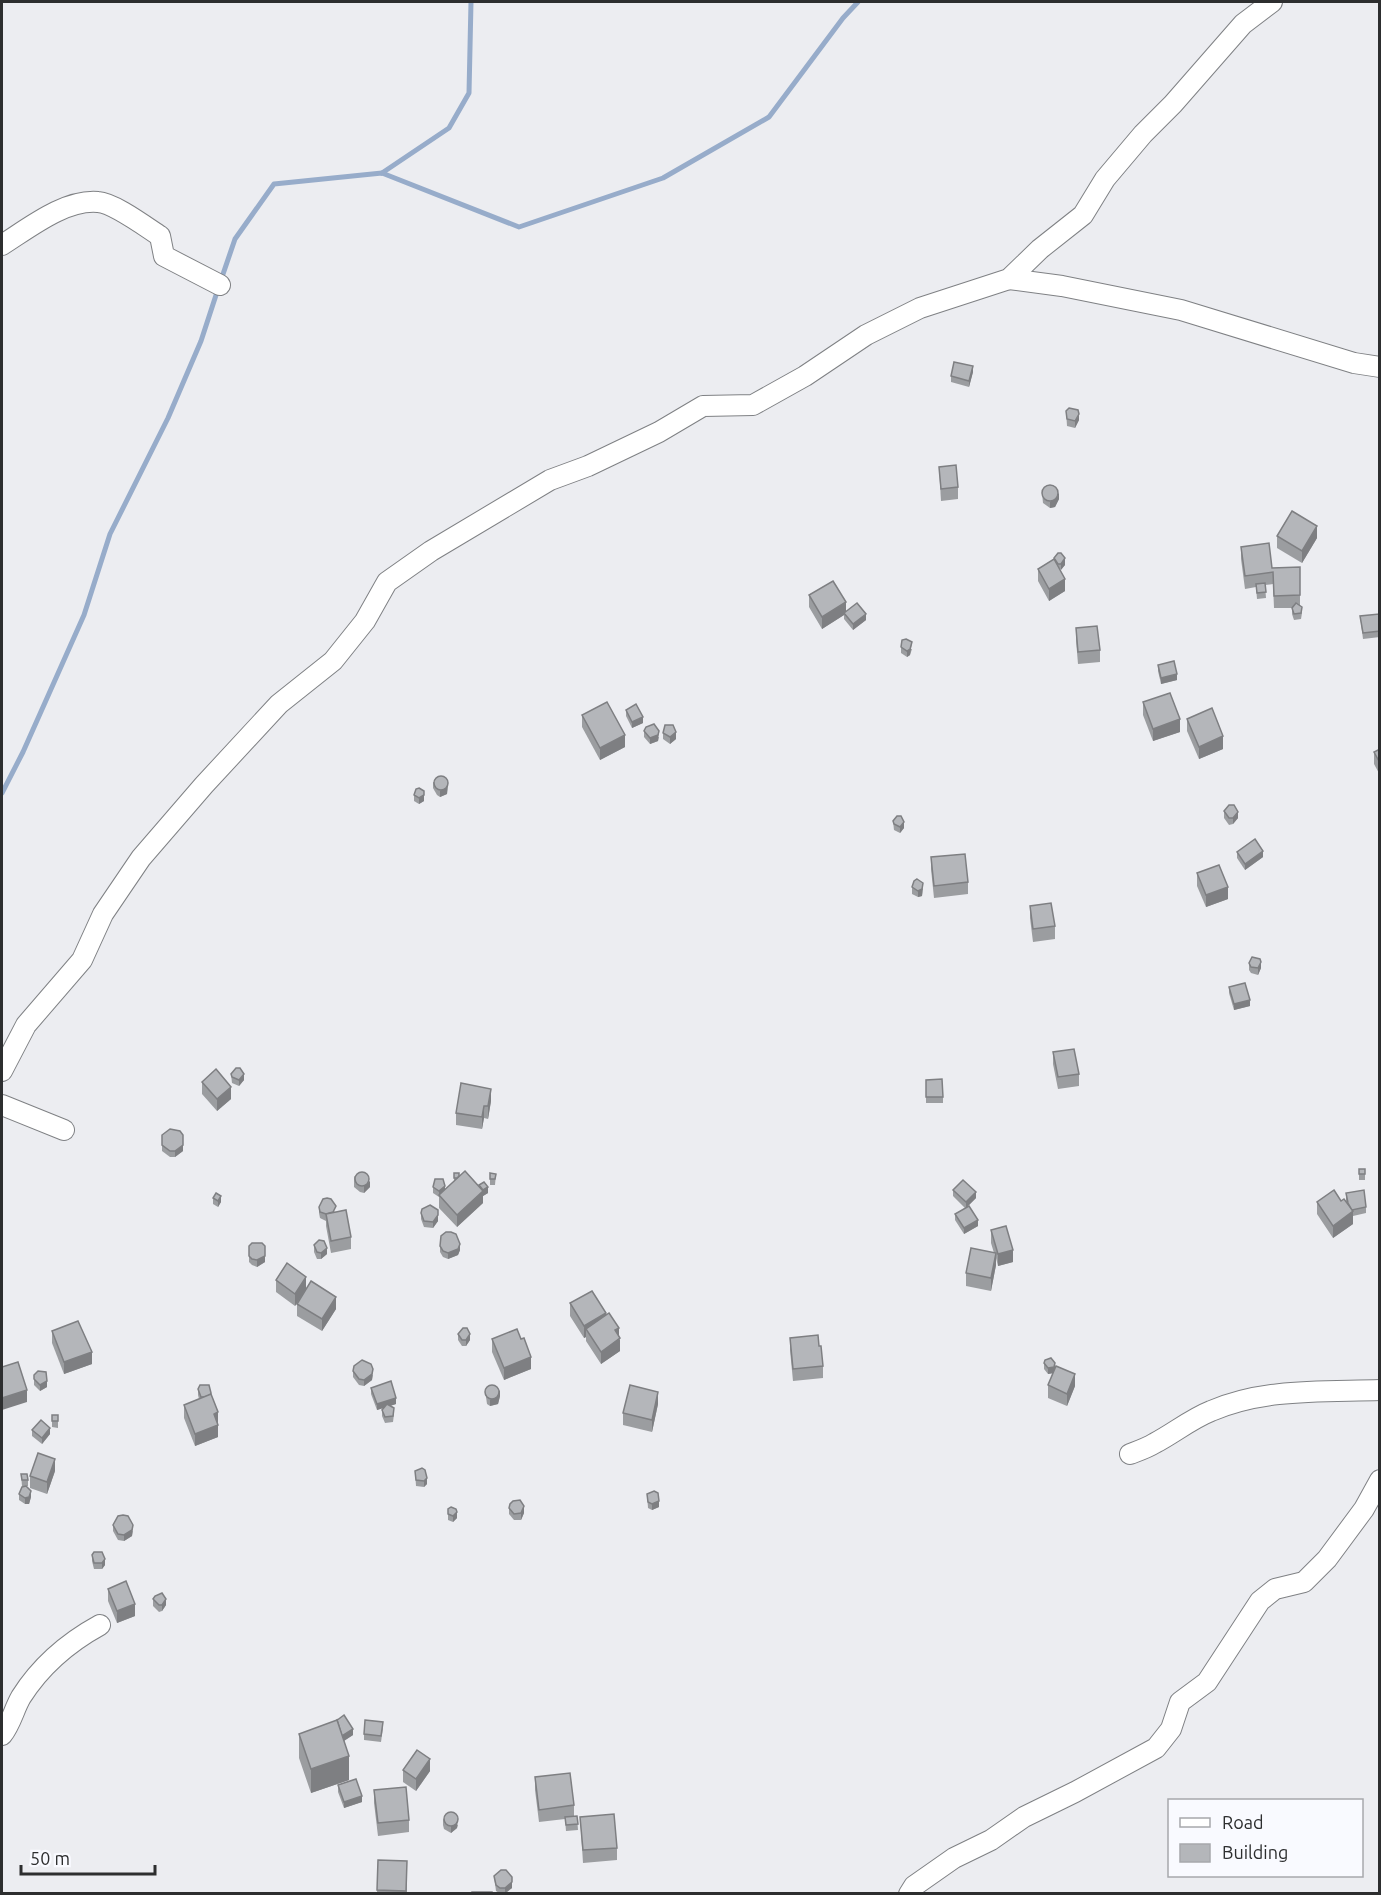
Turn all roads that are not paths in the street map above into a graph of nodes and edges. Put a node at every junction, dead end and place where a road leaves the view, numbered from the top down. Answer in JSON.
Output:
{"nodes":[{"id":1,"x":1272,"y":2,"type":"edge"},
{"id":2,"x":2,"y":245,"type":"edge"},
{"id":3,"x":1009,"y":279,"type":"junction"},
{"id":4,"x":219,"y":285,"type":"dead end"},
{"id":5,"x":1380,"y":367,"type":"edge"},
{"id":6,"x":2,"y":1071,"type":"edge"},
{"id":7,"x":2,"y":1105,"type":"edge"},
{"id":8,"x":64,"y":1130,"type":"dead end"},
{"id":9,"x":1380,"y":1390,"type":"edge"},
{"id":10,"x":1130,"y":1454,"type":"dead end"},
{"id":11,"x":1380,"y":1480,"type":"edge"},
{"id":12,"x":100,"y":1625,"type":"dead end"},
{"id":13,"x":2,"y":1735,"type":"edge"},
{"id":14,"x":909,"y":1893,"type":"edge"}],
"edges":[{"from":1,"to":3,"type":"street"},
{"from":2,"to":4,"type":"street"},
{"from":3,"to":5,"type":"street"},
{"from":3,"to":6,"type":"street"},
{"from":7,"to":8,"type":"street"},
{"from":9,"to":10,"type":"street"},
{"from":11,"to":14,"type":"street"},
{"from":12,"to":13,"type":"street"}]}
